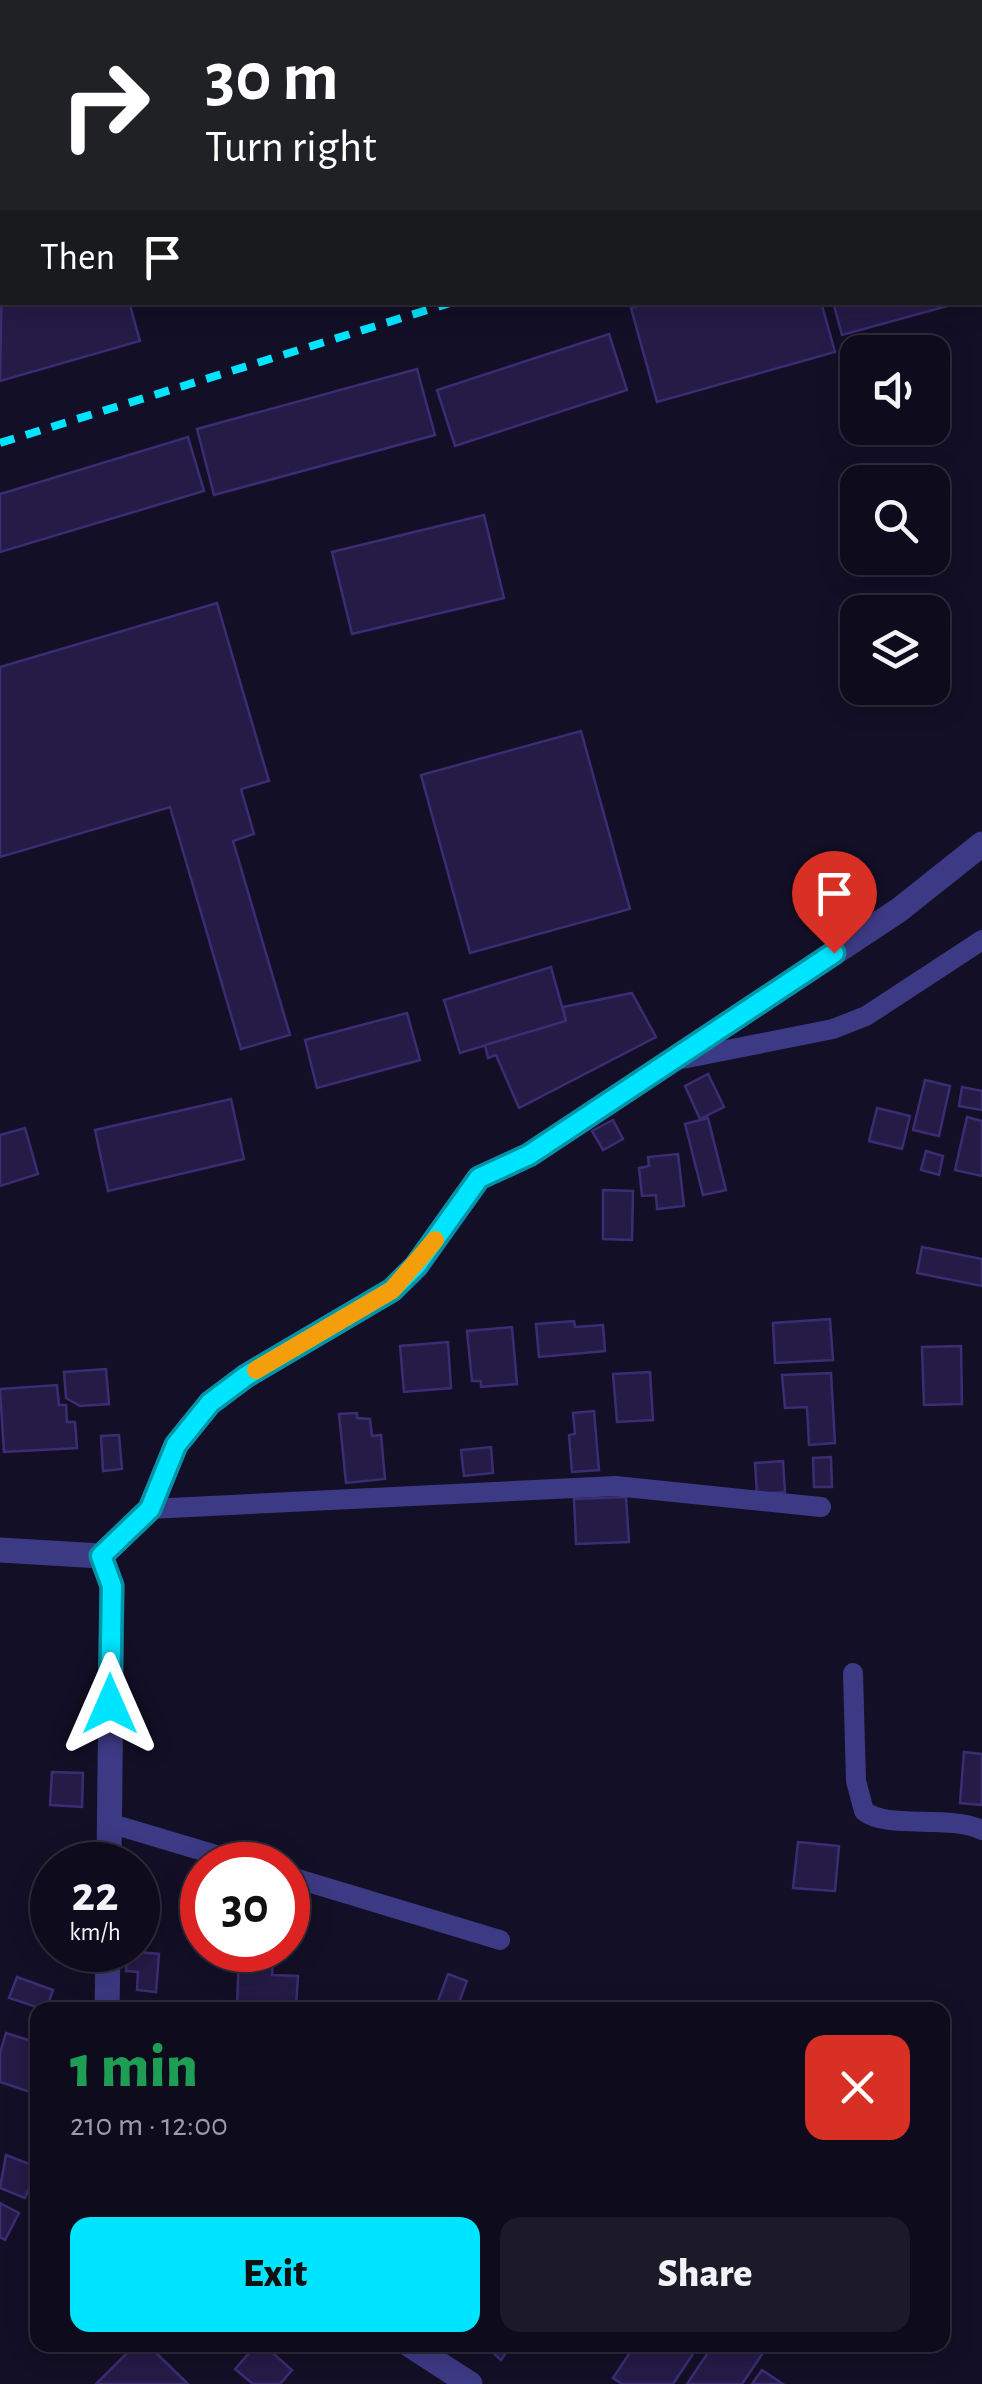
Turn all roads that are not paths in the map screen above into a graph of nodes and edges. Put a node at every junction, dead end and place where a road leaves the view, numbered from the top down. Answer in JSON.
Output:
{"nodes":[{"id":1,"x":982,"y":844,"type":"edge"},
{"id":2,"x":982,"y":940,"type":"edge"},
{"id":3,"x":670,"y":1062,"type":"junction"},
{"id":4,"x":822,"y":1507,"type":"dead end"},
{"id":5,"x":150,"y":1509,"type":"junction"},
{"id":6,"x":0,"y":1550,"type":"edge"},
{"id":7,"x":101,"y":1556,"type":"junction"},
{"id":8,"x":854,"y":1674,"type":"dead end"},
{"id":9,"x":110,"y":1823,"type":"junction"},
{"id":10,"x":982,"y":1830,"type":"edge"},
{"id":11,"x":110,"y":1842,"type":"edge"},
{"id":12,"x":180,"y":1844,"type":"edge"},
{"id":13,"x":310,"y":1883,"type":"edge"},
{"id":14,"x":500,"y":1940,"type":"dead end"},
{"id":15,"x":108,"y":1972,"type":"edge"},
{"id":16,"x":107,"y":2002,"type":"edge"},
{"id":17,"x":421,"y":2352,"type":"edge"},
{"id":18,"x":470,"y":2384,"type":"edge"}],
"edges":[{"from":1,"to":3,"type":"street"},
{"from":2,"to":3,"type":"lane"},
{"from":3,"to":5,"type":"street"},
{"from":4,"to":5,"type":"lane"},
{"from":5,"to":7,"type":"street"},
{"from":6,"to":7,"type":"street"},
{"from":7,"to":9,"type":"street"},
{"from":8,"to":10,"type":"lane"},
{"from":9,"to":11,"type":"street"},
{"from":9,"to":12,"type":"lane"},
{"from":13,"to":14,"type":"lane"},
{"from":15,"to":16,"type":"street"},
{"from":17,"to":18,"type":"street"}]}
